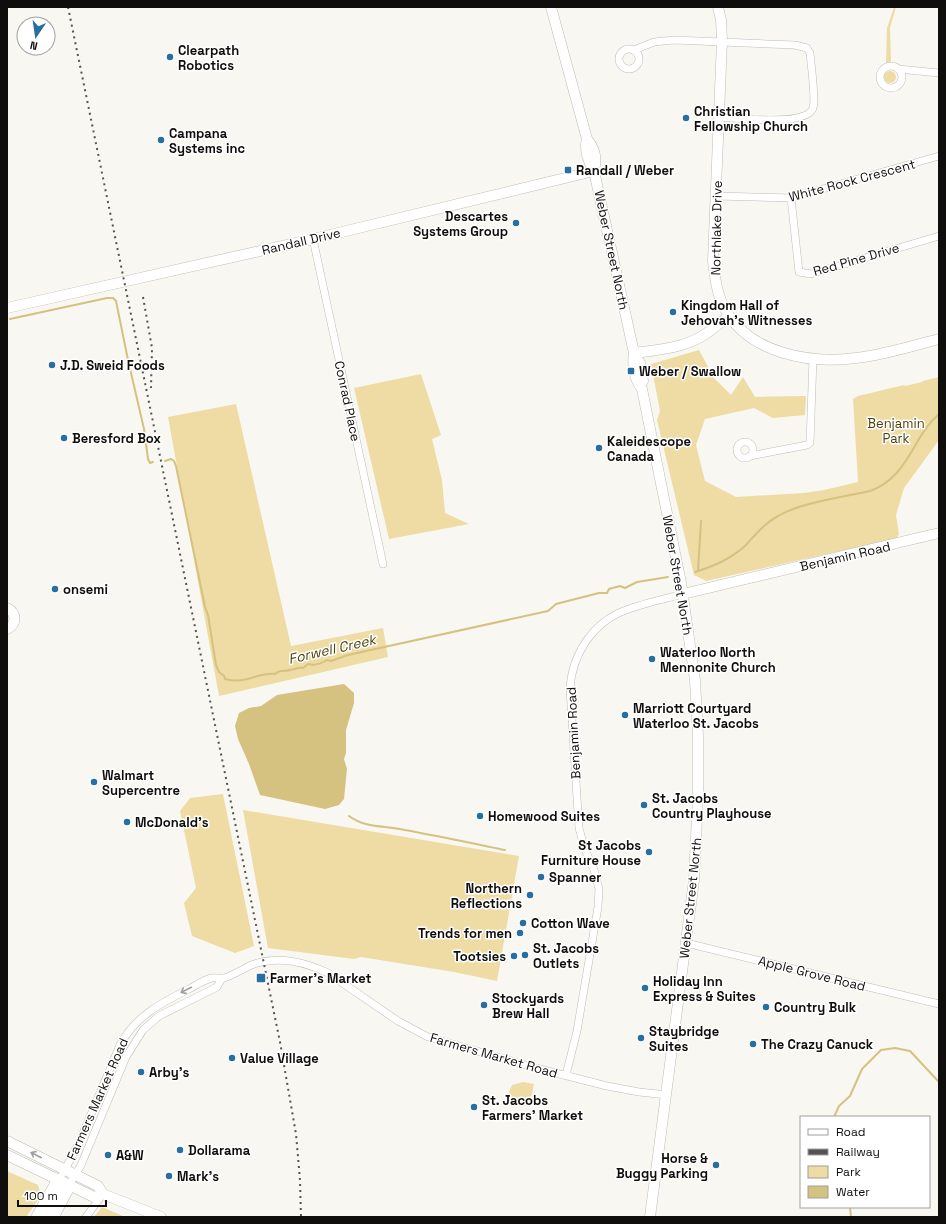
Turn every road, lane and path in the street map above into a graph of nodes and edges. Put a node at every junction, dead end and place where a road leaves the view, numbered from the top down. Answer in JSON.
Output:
{"nodes":[{"id":1,"x":551,"y":7,"type":"edge"},
{"id":2,"x":718,"y":7,"type":"edge"},
{"id":3,"x":722,"y":41,"type":"junction"},
{"id":4,"x":634,"y":50,"type":"dead end"},
{"id":5,"x":898,"y":69,"type":"dead end"},
{"id":6,"x":939,"y":73,"type":"edge"},
{"id":7,"x":719,"y":118,"type":"junction"},
{"id":8,"x":939,"y":156,"type":"edge"},
{"id":9,"x":594,"y":171,"type":"junction"},
{"id":10,"x":716,"y":196,"type":"junction"},
{"id":11,"x":791,"y":198,"type":"junction"},
{"id":12,"x":939,"y":236,"type":"edge"},
{"id":13,"x":313,"y":239,"type":"junction"},
{"id":14,"x":7,"y":308,"type":"edge"},
{"id":15,"x":729,"y":316,"type":"junction"},
{"id":16,"x":939,"y":339,"type":"edge"},
{"id":17,"x":634,"y":353,"type":"junction"},
{"id":18,"x":814,"y":358,"type":"junction"},
{"id":19,"x":750,"y":456,"type":"dead end"},
{"id":20,"x":939,"y":533,"type":"edge"},
{"id":21,"x":383,"y":564,"type":"dead end"},
{"id":22,"x":683,"y":594,"type":"junction"},
{"id":23,"x":7,"y":608,"type":"edge"},
{"id":24,"x":7,"y":629,"type":"edge"},
{"id":25,"x":686,"y":943,"type":"junction"},
{"id":26,"x":222,"y":978,"type":"junction"},
{"id":27,"x":939,"y":1004,"type":"edge"},
{"id":28,"x":566,"y":1075,"type":"junction"},
{"id":29,"x":667,"y":1095,"type":"junction"},
{"id":30,"x":7,"y":1141,"type":"edge"},
{"id":31,"x":7,"y":1155,"type":"edge"},
{"id":32,"x":67,"y":1178,"type":"junction"},
{"id":33,"x":104,"y":1194,"type":"junction"},
{"id":34,"x":38,"y":1217,"type":"edge"},
{"id":35,"x":52,"y":1217,"type":"edge"},
{"id":36,"x":86,"y":1217,"type":"edge"},
{"id":37,"x":161,"y":1217,"type":"edge"},
{"id":38,"x":650,"y":1217,"type":"edge"}],
"edges":[{"from":1,"to":9,"type":"street","name":"Weber Street North"},
{"from":2,"to":3,"type":"street","name":"Northlake Drive"},
{"from":3,"to":4,"type":"street"},
{"from":3,"to":7,"type":"street","name":"Northlake Drive"},
{"from":3,"to":7,"type":"street"},
{"from":5,"to":6,"type":"street"},
{"from":7,"to":10,"type":"street","name":"Northlake Drive"},
{"from":8,"to":11,"type":"street","name":"White Rock Crescent"},
{"from":9,"to":13,"type":"street","name":"Randall Drive"},
{"from":9,"to":17,"type":"street","name":"Weber Street North"},
{"from":10,"to":11,"type":"street","name":"White Rock Crescent"},
{"from":10,"to":15,"type":"street","name":"Northlake Drive"},
{"from":11,"to":12,"type":"street","name":"Red Pine Drive"},
{"from":13,"to":14,"type":"street","name":"Randall Drive"},
{"from":13,"to":21,"type":"street","name":"Conrad Place"},
{"from":15,"to":17,"type":"street"},
{"from":15,"to":18,"type":"street","name":"Northlake Drive"},
{"from":16,"to":18,"type":"street","name":"Northlake Drive"},
{"from":17,"to":22,"type":"street","name":"Weber Street North"},
{"from":18,"to":19,"type":"street"},
{"from":20,"to":22,"type":"street","name":"Benjamin Road"},
{"from":22,"to":25,"type":"street","name":"Weber Street North"},
{"from":22,"to":28,"type":"street","name":"Benjamin Road"},
{"from":23,"to":24,"type":"street"},
{"from":25,"to":27,"type":"street","name":"Apple Grove Road"},
{"from":25,"to":29,"type":"street","name":"Weber Street North"},
{"from":26,"to":28,"type":"street","name":"Farmers Market Road"},
{"from":26,"to":32,"type":"street","name":"Farmers Market Road"},
{"from":26,"to":32,"type":"street","name":"Farmers Market Road","one_way":true},
{"from":28,"to":29,"type":"street","name":"Farmers Market Road"},
{"from":29,"to":38,"type":"street","name":"Weber Street North"},
{"from":32,"to":30,"type":"street","one_way":true},
{"from":31,"to":32,"type":"street"},
{"from":32,"to":33,"type":"street"},
{"from":32,"to":34,"type":"highway"},
{"from":32,"to":35,"type":"highway"},
{"from":33,"to":36,"type":"street"},
{"from":33,"to":37,"type":"street"}]}
